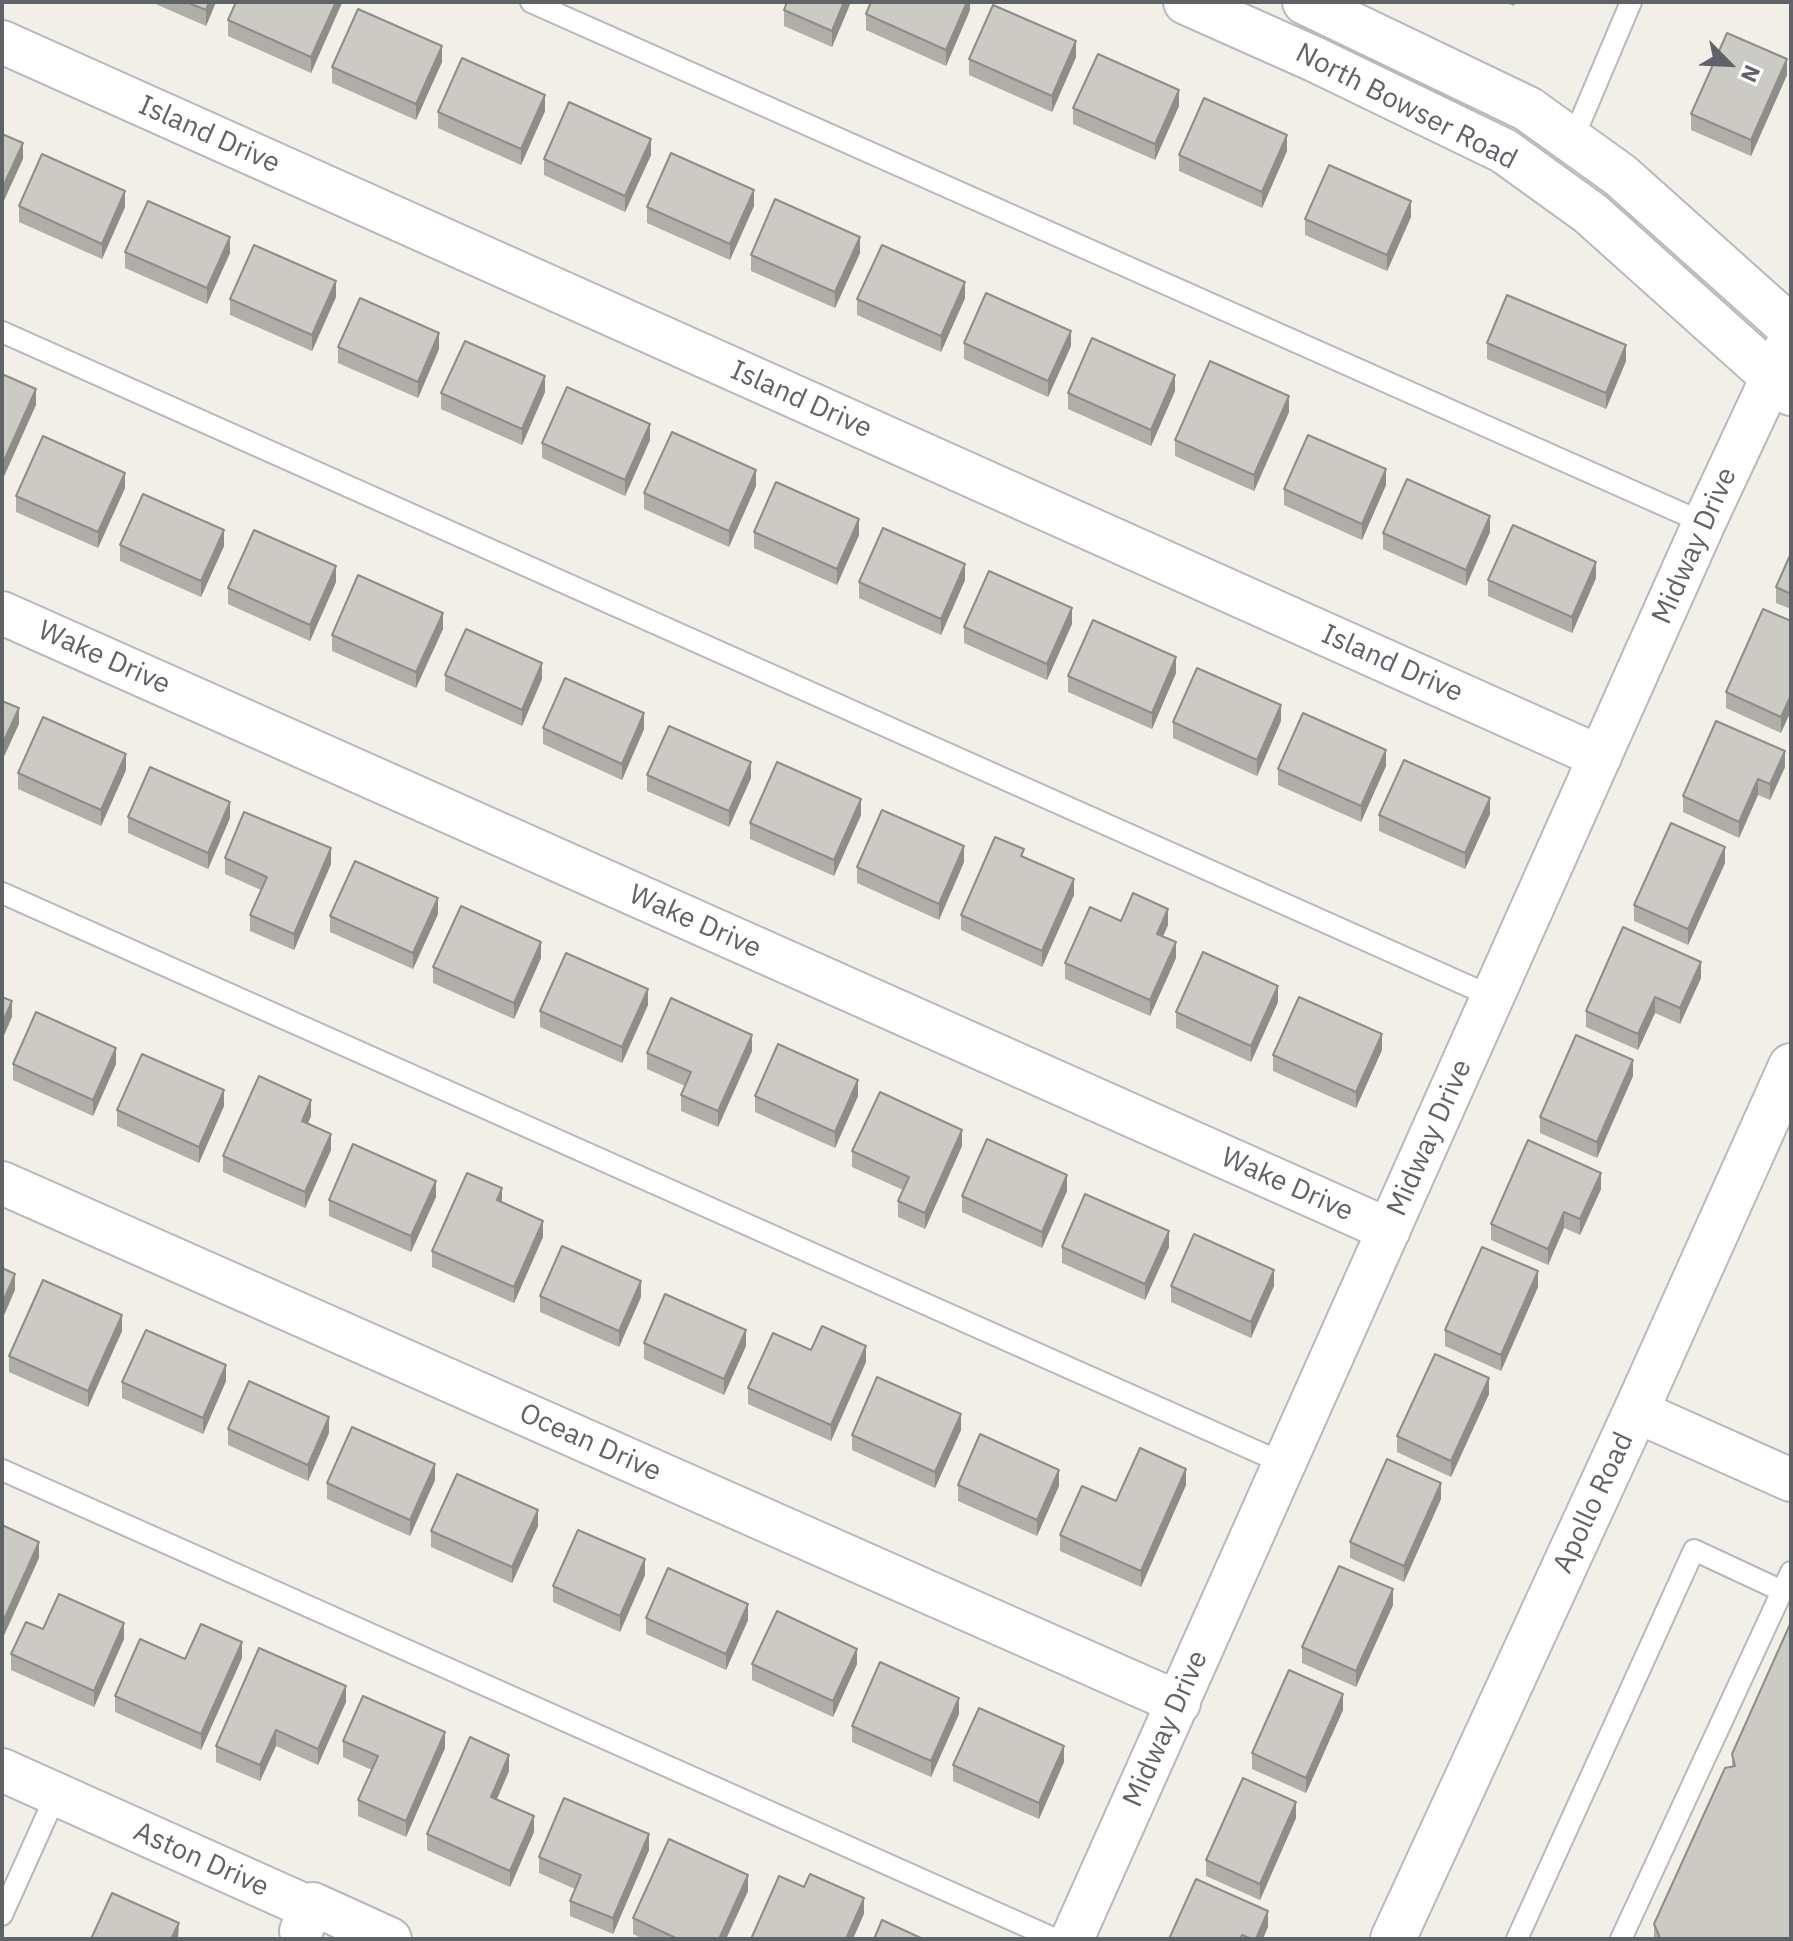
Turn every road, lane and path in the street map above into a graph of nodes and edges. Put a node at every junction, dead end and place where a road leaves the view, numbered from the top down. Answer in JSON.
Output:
{"nodes":[{"id":1,"x":531,"y":2,"type":"edge"},
{"id":2,"x":1186,"y":2,"type":"edge"},
{"id":3,"x":1631,"y":2,"type":"edge"},
{"id":4,"x":1327,"y":6,"type":"edge"},
{"id":5,"x":2,"y":42,"type":"edge"},
{"id":6,"x":1314,"y":59,"type":"junction"},
{"id":7,"x":1572,"y":141,"type":"junction"},
{"id":8,"x":1791,"y":328,"type":"edge"},
{"id":9,"x":2,"y":332,"type":"edge"},
{"id":10,"x":1791,"y":337,"type":"edge"},
{"id":11,"x":1782,"y":386,"type":"edge"},
{"id":12,"x":1704,"y":523,"type":"junction"},
{"id":13,"x":2,"y":613,"type":"edge"},
{"id":14,"x":1600,"y":757,"type":"junction"},
{"id":15,"x":2,"y":893,"type":"edge"},
{"id":16,"x":1493,"y":997,"type":"junction"},
{"id":17,"x":1791,"y":1066,"type":"edge"},
{"id":18,"x":2,"y":1183,"type":"edge"},
{"id":19,"x":1389,"y":1230,"type":"junction"},
{"id":20,"x":1636,"y":1411,"type":"junction"},
{"id":21,"x":1285,"y":1464,"type":"junction"},
{"id":22,"x":2,"y":1470,"type":"edge"},
{"id":23,"x":1791,"y":1480,"type":"edge"},
{"id":24,"x":1791,"y":1572,"type":"edge"},
{"id":25,"x":1782,"y":1591,"type":"junction"},
{"id":26,"x":1179,"y":1703,"type":"junction"},
{"id":27,"x":2,"y":1770,"type":"edge"},
{"id":28,"x":56,"y":1795,"type":"junction"},
{"id":29,"x":2,"y":1915,"type":"edge"},
{"id":30,"x":302,"y":1927,"type":"edge"},
{"id":31,"x":390,"y":1939,"type":"edge"},
{"id":32,"x":1055,"y":1939,"type":"edge"},
{"id":33,"x":1072,"y":1939,"type":"edge"},
{"id":34,"x":1393,"y":1939,"type":"edge"},
{"id":35,"x":1517,"y":1939,"type":"edge"},
{"id":36,"x":1621,"y":1939,"type":"edge"}],
"edges":[{"from":1,"to":12,"type":"lane"},
{"from":2,"to":6,"type":"street","name":"North Bowser Road"},
{"from":3,"to":7,"type":"lane"},
{"from":4,"to":6,"type":"street"},
{"from":4,"to":7,"type":"street","name":"North Bowser Road"},
{"from":5,"to":14,"type":"street","name":"Island Drive"},
{"from":6,"to":11,"type":"street","name":"North Bowser Road"},
{"from":7,"to":8,"type":"street","name":"North Bowser Road"},
{"from":9,"to":16,"type":"lane"},
{"from":10,"to":11,"type":"street","name":"Midway Drive"},
{"from":11,"to":12,"type":"street","name":"Midway Drive"},
{"from":12,"to":14,"type":"street","name":"Midway Drive"},
{"from":13,"to":19,"type":"street","name":"Wake Drive"},
{"from":14,"to":16,"type":"street","name":"Midway Drive"},
{"from":15,"to":21,"type":"lane"},
{"from":16,"to":19,"type":"street","name":"Midway Drive"},
{"from":17,"to":20,"type":"street","name":"Apollo Road"},
{"from":18,"to":26,"type":"street","name":"Ocean Drive"},
{"from":19,"to":21,"type":"street","name":"Midway Drive"},
{"from":20,"to":23,"type":"street"},
{"from":20,"to":34,"type":"street","name":"Apollo Road"},
{"from":21,"to":26,"type":"street","name":"Midway Drive"},
{"from":22,"to":32,"type":"lane"},
{"from":24,"to":25,"type":"lane"},
{"from":25,"to":35,"type":"lane"},
{"from":25,"to":36,"type":"lane"},
{"from":26,"to":33,"type":"street","name":"Midway Drive"},
{"from":27,"to":28,"type":"street","name":"Aston Drive"},
{"from":28,"to":29,"type":"lane"},
{"from":28,"to":30,"type":"street","name":"Aston Drive"},
{"from":30,"to":31,"type":"street","name":"Aston Drive"}]}
